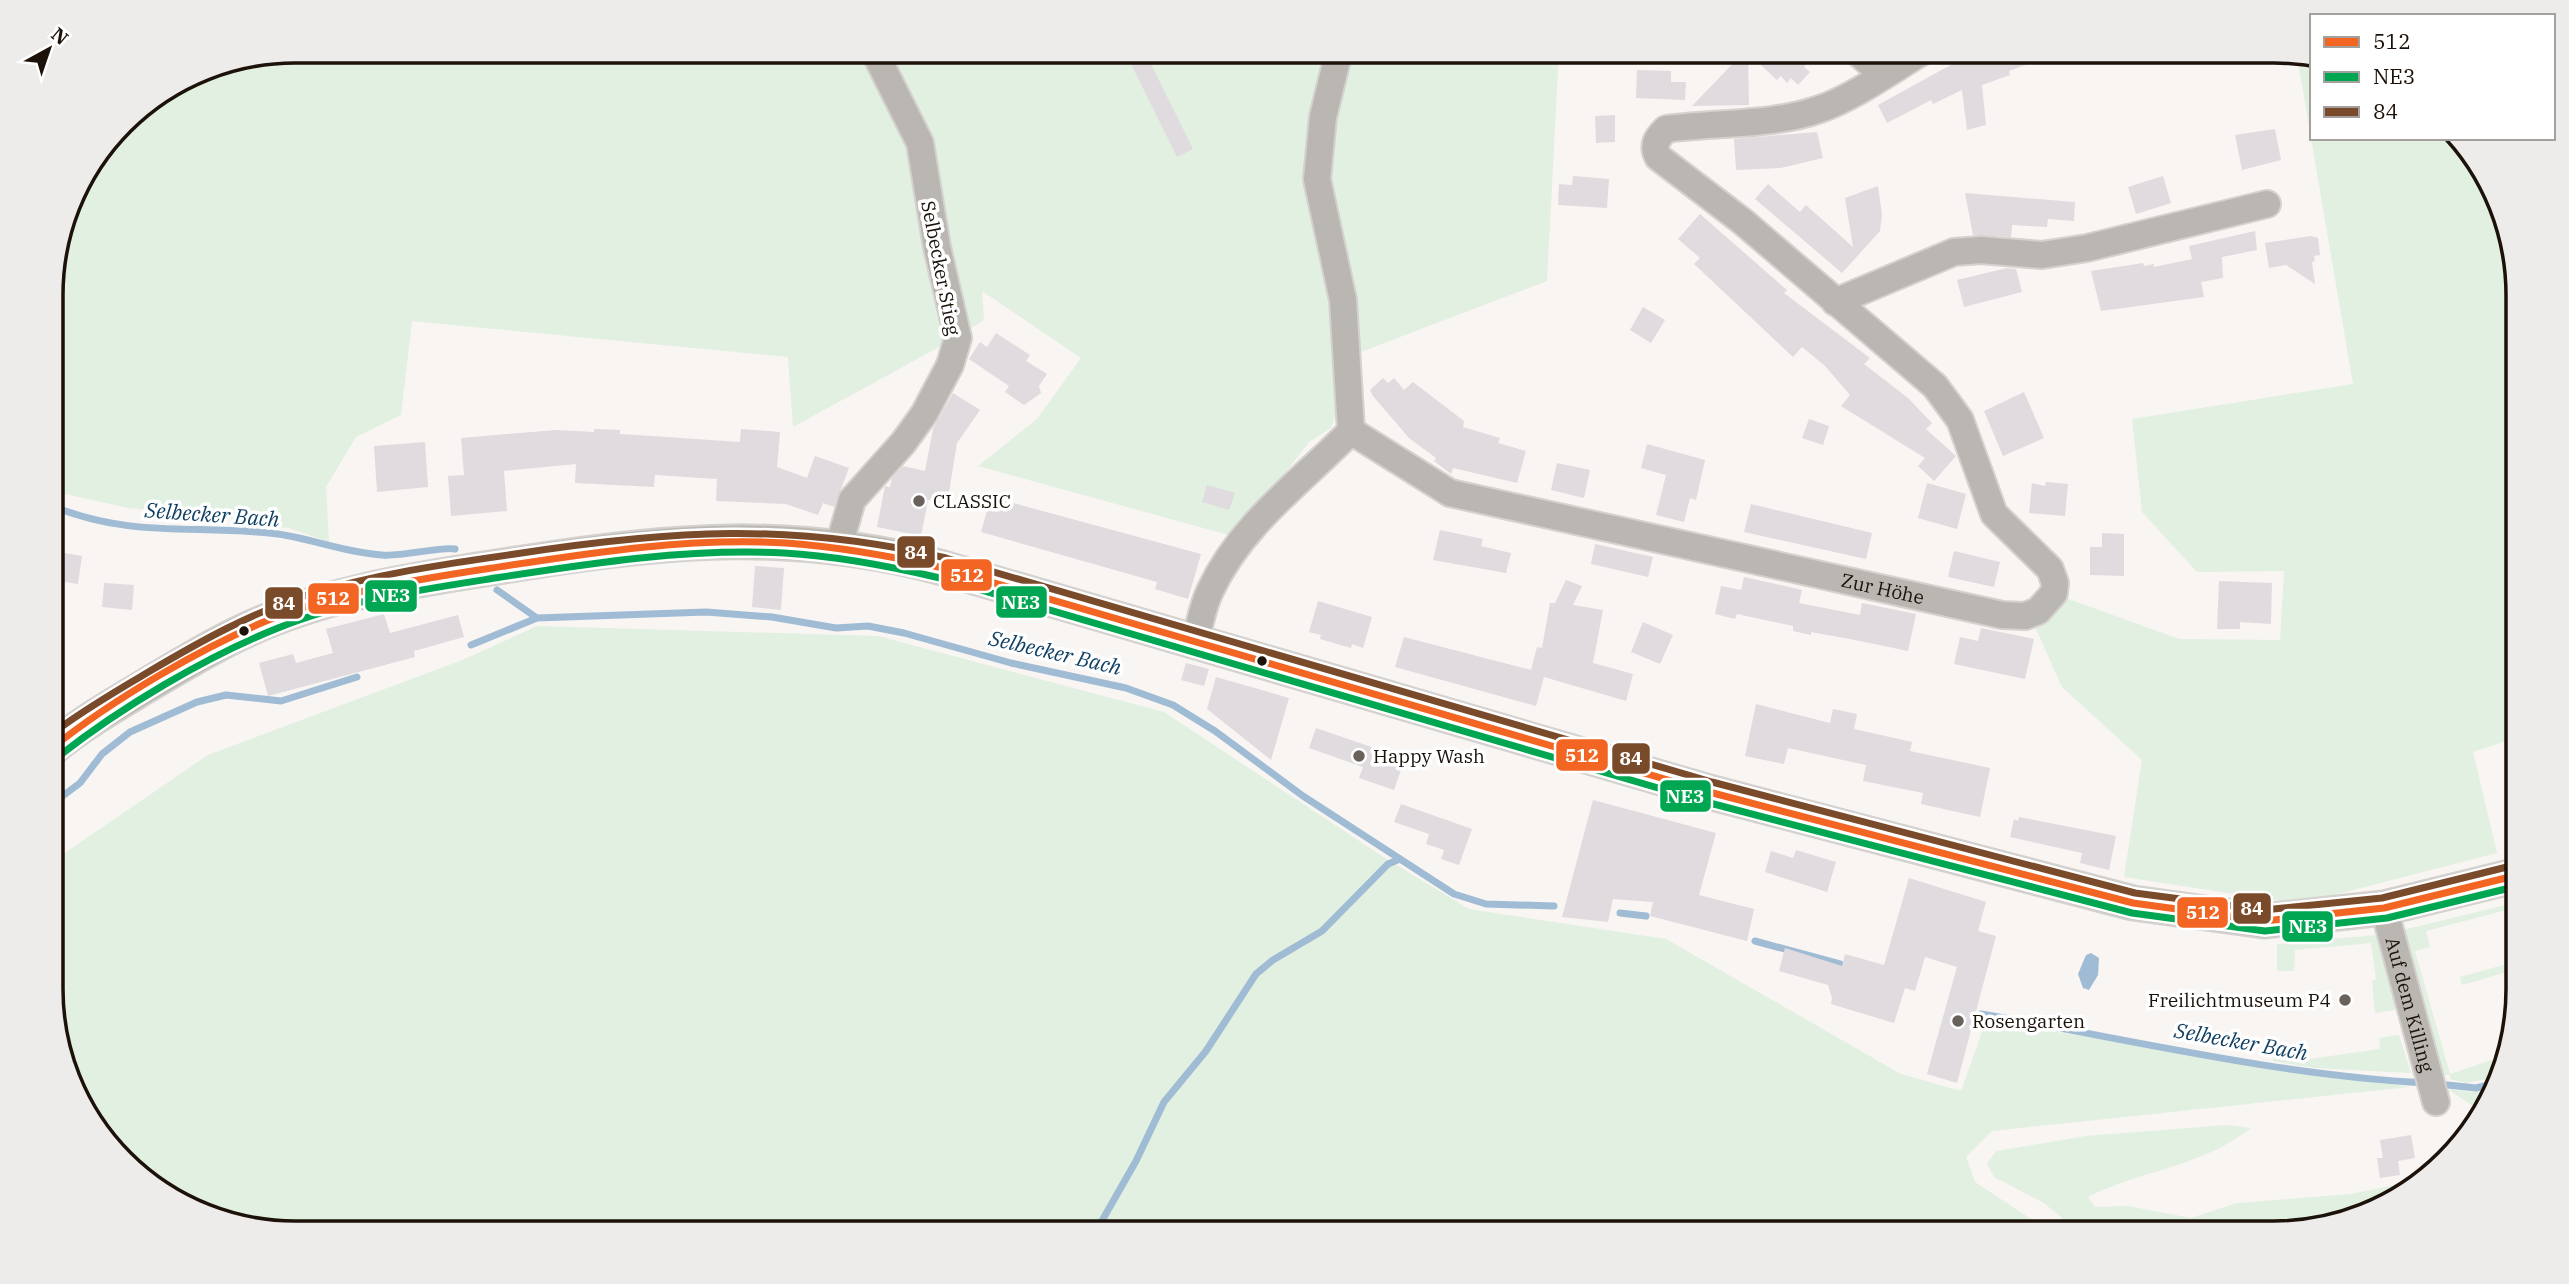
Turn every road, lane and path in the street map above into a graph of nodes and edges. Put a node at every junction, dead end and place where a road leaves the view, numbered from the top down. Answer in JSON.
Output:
{"nodes":[{"id":1,"x":880,"y":63,"type":"edge"},
{"id":2,"x":1336,"y":63,"type":"edge"},
{"id":3,"x":1870,"y":63,"type":"edge"},
{"id":4,"x":1902,"y":63,"type":"edge"},
{"id":5,"x":1882,"y":74,"type":"junction"},
{"id":6,"x":2267,"y":204,"type":"dead end"},
{"id":7,"x":1835,"y":302,"type":"junction"},
{"id":8,"x":1351,"y":431,"type":"junction"},
{"id":9,"x":839,"y":546,"type":"junction"},
{"id":10,"x":1195,"y":642,"type":"junction"},
{"id":11,"x":63,"y":738,"type":"edge"},
{"id":12,"x":2506,"y":878,"type":"edge"},
{"id":13,"x":2384,"y":908,"type":"junction"},
{"id":14,"x":2433,"y":1088,"type":"dead end"}],
"edges":[{"from":1,"to":9,"type":"street","name":"Selbecker Stieg"},
{"from":2,"to":8,"type":"street"},
{"from":3,"to":5,"type":"street"},
{"from":4,"to":5,"type":"street","name":"Zur Höhe"},
{"from":5,"to":7,"type":"street","name":"Zur Höhe"},
{"from":6,"to":7,"type":"street"},
{"from":7,"to":8,"type":"street","name":"Zur Höhe"},
{"from":8,"to":10,"type":"street"},
{"from":9,"to":10,"type":"main road"},
{"from":9,"to":11,"type":"main road"},
{"from":10,"to":13,"type":"main road"},
{"from":12,"to":13,"type":"main road"},
{"from":13,"to":14,"type":"street","name":"Auf dem Killing"}]}
